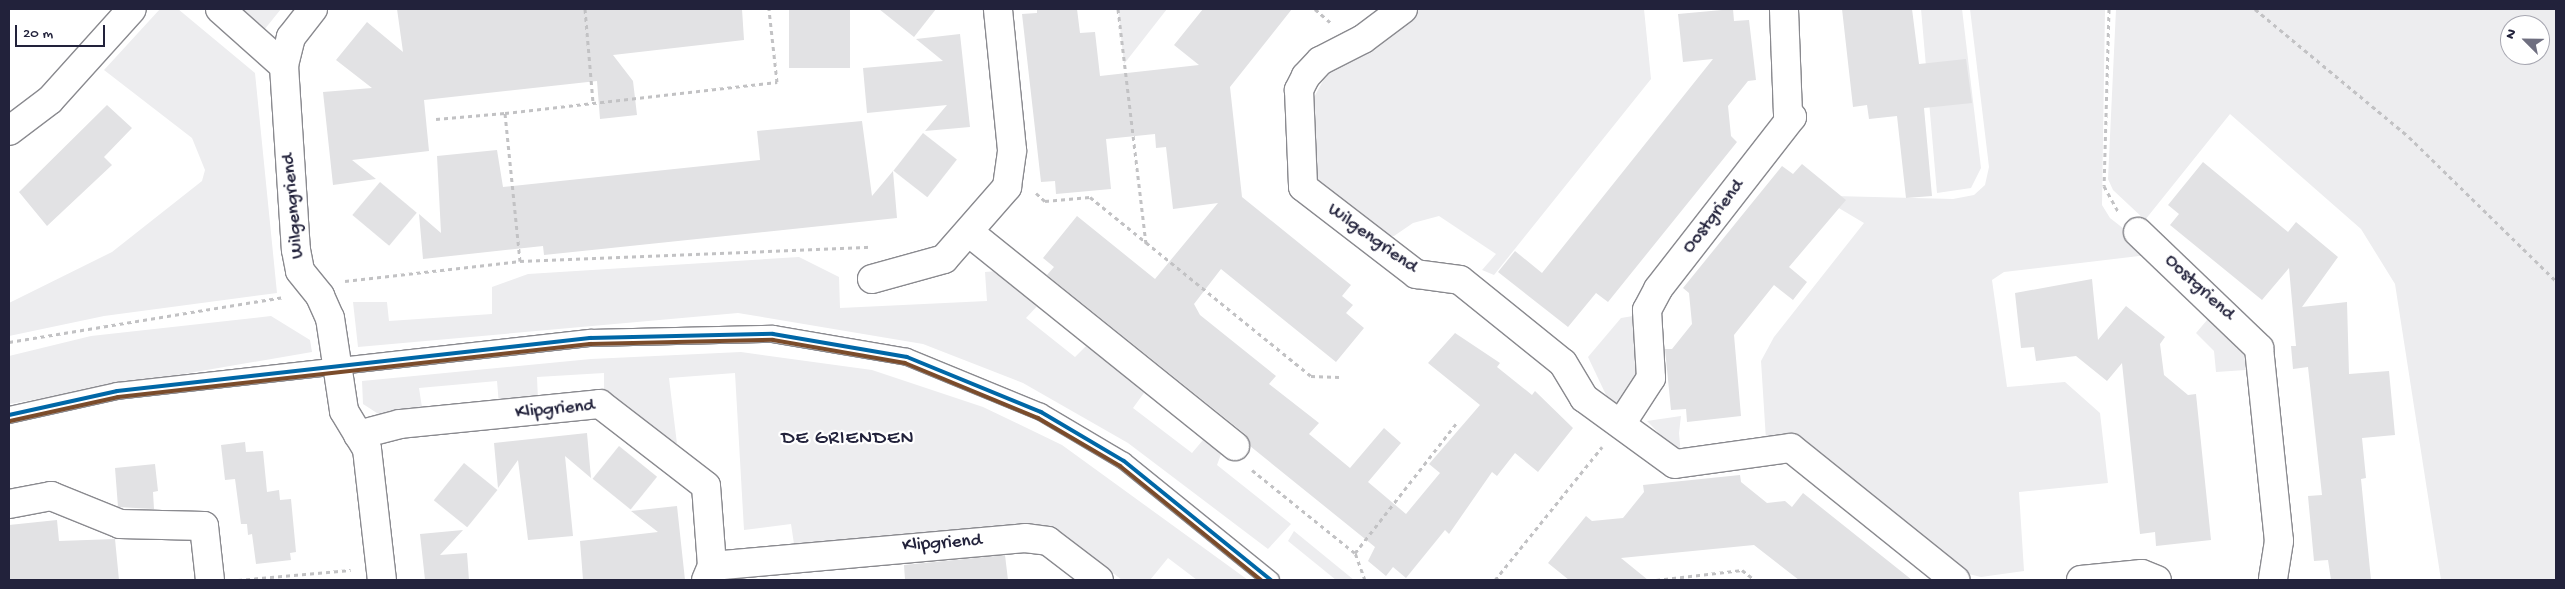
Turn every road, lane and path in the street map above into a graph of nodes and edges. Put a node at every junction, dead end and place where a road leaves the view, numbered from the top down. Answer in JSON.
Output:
{"nodes":[{"id":1,"x":132,"y":9,"type":"edge"},
{"id":2,"x":220,"y":9,"type":"edge"},
{"id":3,"x":313,"y":9,"type":"edge"},
{"id":4,"x":585,"y":9,"type":"edge"},
{"id":5,"x":769,"y":9,"type":"edge"},
{"id":6,"x":998,"y":9,"type":"edge"},
{"id":7,"x":1118,"y":9,"type":"edge"},
{"id":8,"x":1402,"y":9,"type":"edge"},
{"id":9,"x":1784,"y":9,"type":"edge"},
{"id":10,"x":2109,"y":9,"type":"edge"},
{"id":11,"x":2255,"y":9,"type":"edge"},
{"id":12,"x":284,"y":66,"type":"junction"},
{"id":13,"x":593,"y":103,"type":"junction"},
{"id":14,"x":505,"y":113,"type":"junction"},
{"id":15,"x":436,"y":120,"type":"dead end"},
{"id":16,"x":9,"y":131,"type":"edge"},
{"id":17,"x":1009,"y":170,"type":"junction"},
{"id":18,"x":970,"y":232,"type":"junction"},
{"id":19,"x":2138,"y":232,"type":"joint"},
{"id":20,"x":1146,"y":244,"type":"junction"},
{"id":21,"x":876,"y":247,"type":"dead end"},
{"id":22,"x":520,"y":261,"type":"junction"},
{"id":23,"x":872,"y":279,"type":"dead end"},
{"id":24,"x":2556,"y":281,"type":"edge"},
{"id":25,"x":310,"y":285,"type":"junction"},
{"id":26,"x":9,"y":342,"type":"edge"},
{"id":27,"x":337,"y":367,"type":"junction"},
{"id":28,"x":1339,"y":377,"type":"dead end"},
{"id":29,"x":9,"y":415,"type":"edge"},
{"id":30,"x":1458,"y":422,"type":"dead end"},
{"id":31,"x":1621,"y":424,"type":"junction"},
{"id":32,"x":358,"y":435,"type":"junction"},
{"id":33,"x":1235,"y":446,"type":"joint"},
{"id":34,"x":9,"y":504,"type":"edge"},
{"id":35,"x":1355,"y":553,"type":"junction"},
{"id":36,"x":709,"y":573,"type":"edge"},
{"id":37,"x":381,"y":574,"type":"edge"},
{"id":38,"x":210,"y":580,"type":"edge"},
{"id":39,"x":232,"y":580,"type":"edge"},
{"id":40,"x":1099,"y":580,"type":"edge"},
{"id":41,"x":1271,"y":580,"type":"edge"},
{"id":42,"x":1364,"y":580,"type":"edge"},
{"id":43,"x":1495,"y":580,"type":"edge"},
{"id":44,"x":1656,"y":580,"type":"edge"},
{"id":45,"x":1755,"y":580,"type":"edge"},
{"id":46,"x":1955,"y":580,"type":"edge"},
{"id":47,"x":2082,"y":580,"type":"edge"},
{"id":48,"x":2157,"y":580,"type":"edge"},
{"id":49,"x":2273,"y":580,"type":"edge"}],
"edges":[{"from":1,"to":16,"type":"street"},
{"from":2,"to":12,"type":"street"},
{"from":3,"to":12,"type":"street","name":"Wilgengriend"},
{"from":4,"to":13,"type":"path"},
{"from":5,"to":13,"type":"path"},
{"from":6,"to":17,"type":"street"},
{"from":7,"to":20,"type":"path"},
{"from":8,"to":31,"type":"street","name":"Wilgengriend"},
{"from":9,"to":31,"type":"street","name":"Oostgriend"},
{"from":10,"to":19,"type":"path"},
{"from":11,"to":24,"type":"path"},
{"from":12,"to":25,"type":"street","name":"Wilgengriend"},
{"from":13,"to":14,"type":"path"},
{"from":14,"to":15,"type":"path"},
{"from":14,"to":22,"type":"path"},
{"from":17,"to":18,"type":"street"},
{"from":17,"to":20,"type":"path"},
{"from":18,"to":23,"type":"street"},
{"from":18,"to":33,"type":"street"},
{"from":19,"to":49,"type":"street","name":"Oostgriend"},
{"from":20,"to":28,"type":"path"},
{"from":21,"to":22,"type":"path"},
{"from":22,"to":25,"type":"path"},
{"from":25,"to":26,"type":"path"},
{"from":25,"to":27,"type":"street","name":"Wilgengriend"},
{"from":27,"to":29,"type":"lane"},
{"from":27,"to":32,"type":"street"},
{"from":27,"to":41,"type":"lane"},
{"from":30,"to":35,"type":"path"},
{"from":31,"to":43,"type":"path"},
{"from":31,"to":46,"type":"street"},
{"from":32,"to":36,"type":"street","name":"Klipgriend"},
{"from":32,"to":37,"type":"street"},
{"from":33,"to":35,"type":"path"},
{"from":34,"to":38,"type":"street"},
{"from":35,"to":42,"type":"path"},
{"from":36,"to":40,"type":"street","name":"Klipgriend"},
{"from":37,"to":39,"type":"path"},
{"from":44,"to":45,"type":"path"},
{"from":47,"to":48,"type":"street"}]}
